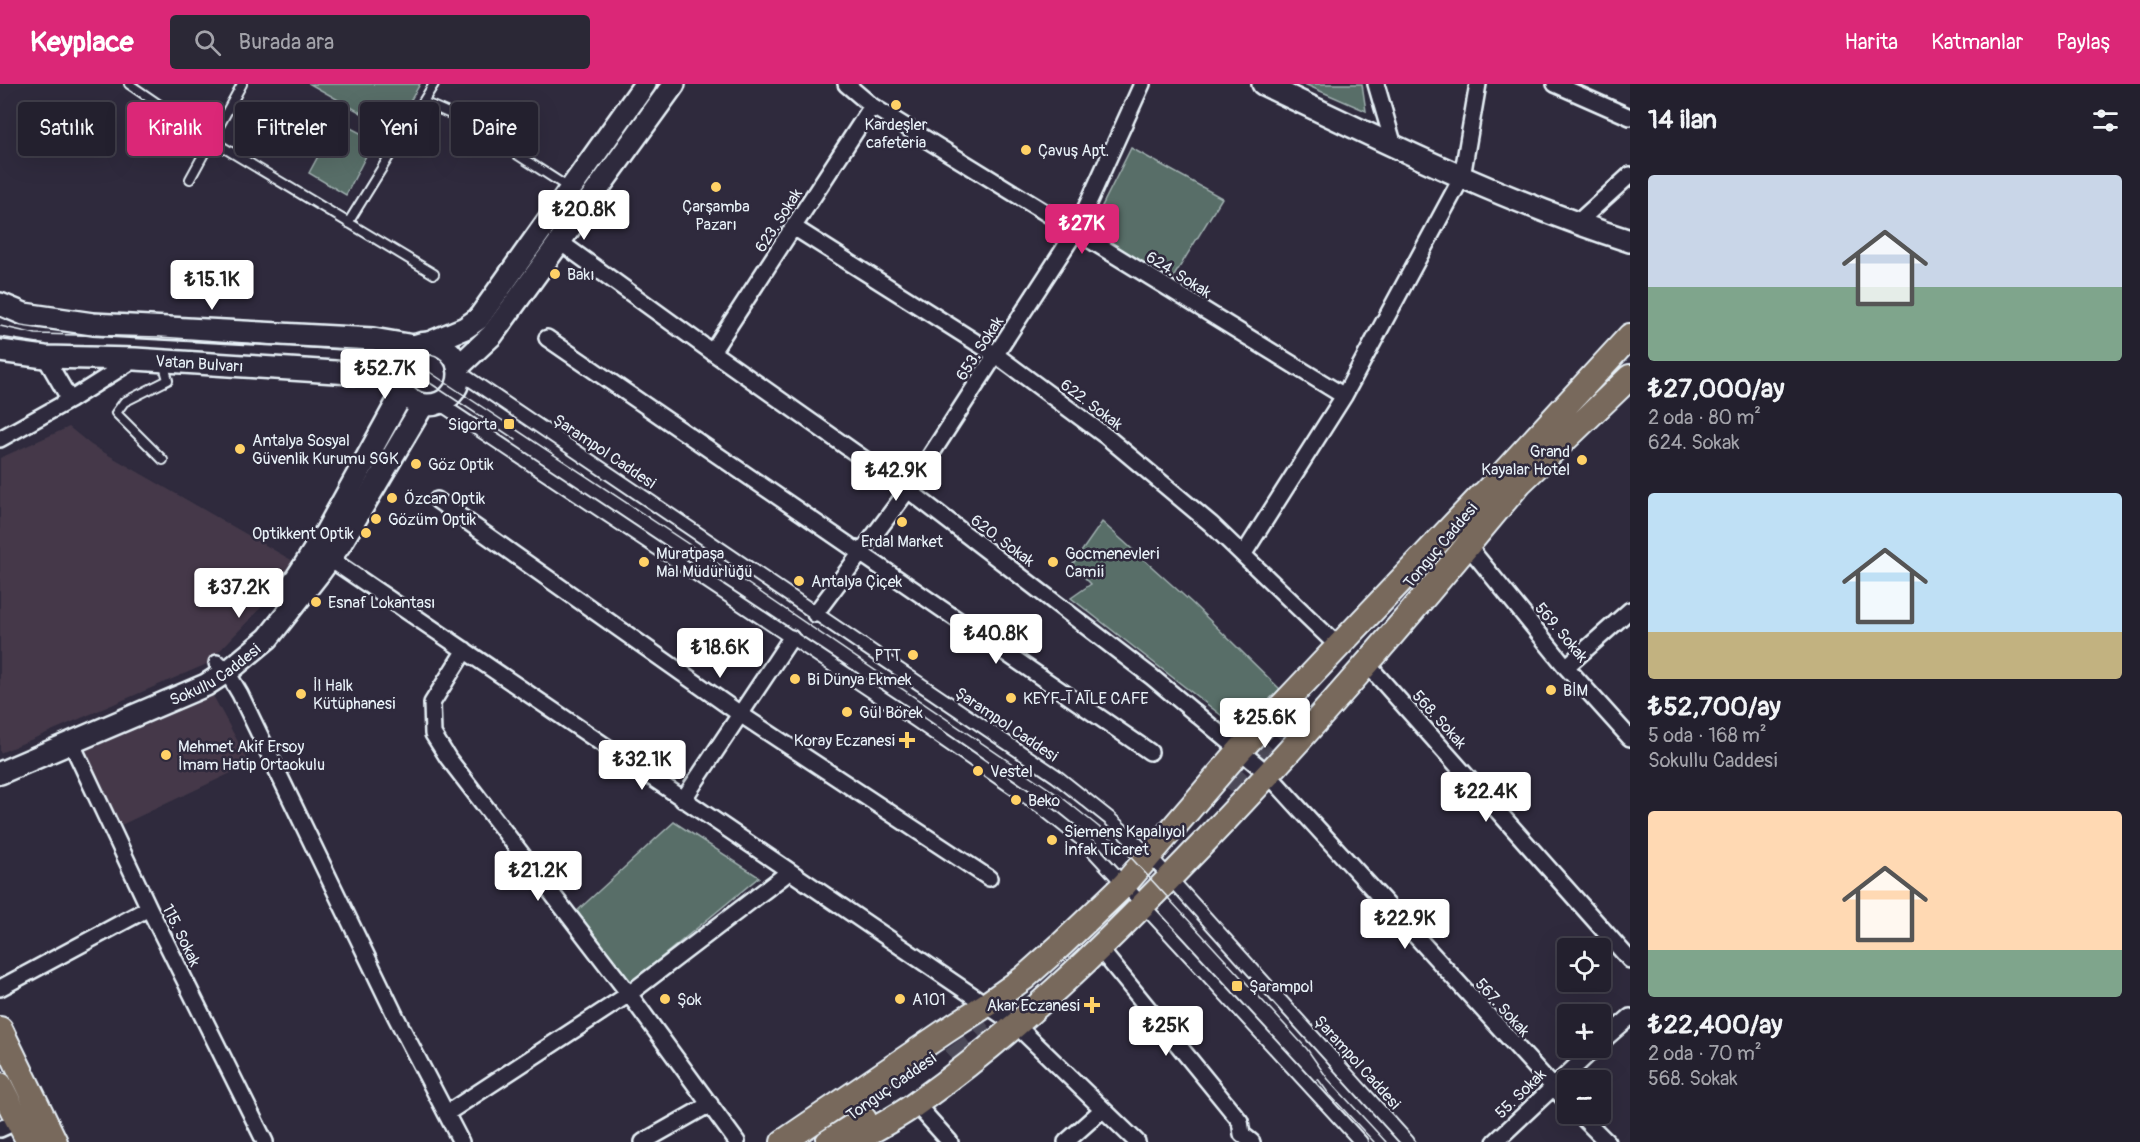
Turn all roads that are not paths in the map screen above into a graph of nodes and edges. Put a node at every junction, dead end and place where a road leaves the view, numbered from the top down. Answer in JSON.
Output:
{"nodes":[{"id":1,"x":129,"y":84,"type":"edge"},
{"id":2,"x":242,"y":84,"type":"edge"},
{"id":3,"x":434,"y":84,"type":"edge"},
{"id":4,"x":645,"y":84,"type":"edge"},
{"id":5,"x":674,"y":84,"type":"edge"},
{"id":6,"x":846,"y":84,"type":"edge"},
{"id":7,"x":1142,"y":84,"type":"edge"},
{"id":8,"x":1263,"y":84,"type":"edge"},
{"id":9,"x":1376,"y":84,"type":"edge"},
{"id":10,"x":1478,"y":84,"type":"edge"},
{"id":11,"x":1555,"y":84,"type":"edge"},
{"id":12,"x":155,"y":102,"type":"edge"},
{"id":13,"x":423,"y":102,"type":"edge"},
{"id":14,"x":872,"y":106,"type":"junction"},
{"id":15,"x":439,"y":109,"type":"edge"},
{"id":16,"x":1630,"y":117,"type":"edge"},
{"id":17,"x":223,"y":119,"type":"edge"},
{"id":18,"x":1394,"y":146,"type":"junction"},
{"id":19,"x":223,"y":148,"type":"edge"},
{"id":20,"x":203,"y":156,"type":"edge"},
{"id":21,"x":390,"y":156,"type":"edge"},
{"id":22,"x":1630,"y":174,"type":"edge"},
{"id":23,"x":1462,"y":177,"type":"junction"},
{"id":24,"x":190,"y":179,"type":"dead end"},
{"id":25,"x":570,"y":189,"type":"junction"},
{"id":26,"x":348,"y":223,"type":"junction"},
{"id":27,"x":1576,"y":224,"type":"junction"},
{"id":28,"x":795,"y":228,"type":"junction"},
{"id":29,"x":1076,"y":232,"type":"junction"},
{"id":30,"x":1630,"y":241,"type":"edge"},
{"id":31,"x":560,"y":242,"type":"junction"},
{"id":32,"x":434,"y":274,"type":"dead end"},
{"id":33,"x":0,"y":304,"type":"edge"},
{"id":34,"x":1630,"y":336,"type":"edge"},
{"id":35,"x":547,"y":338,"type":"dead end"},
{"id":36,"x":422,"y":344,"type":"junction"},
{"id":37,"x":0,"y":351,"type":"edge"},
{"id":38,"x":712,"y":352,"type":"junction"},
{"id":39,"x":996,"y":355,"type":"junction"},
{"id":40,"x":45,"y":357,"type":"junction"},
{"id":41,"x":135,"y":359,"type":"junction"},
{"id":42,"x":162,"y":361,"type":"junction"},
{"id":43,"x":459,"y":370,"type":"junction"},
{"id":44,"x":1630,"y":377,"type":"edge"},
{"id":45,"x":400,"y":384,"type":"junction"},
{"id":46,"x":1344,"y":396,"type":"junction"},
{"id":47,"x":70,"y":400,"type":"junction"},
{"id":48,"x":431,"y":404,"type":"junction"},
{"id":49,"x":0,"y":439,"type":"edge"},
{"id":50,"x":163,"y":460,"type":"dead end"},
{"id":51,"x":908,"y":490,"type":"junction"},
{"id":52,"x":1482,"y":495,"type":"junction"},
{"id":53,"x":437,"y":500,"type":"dead end"},
{"id":54,"x":1458,"y":548,"type":"junction"},
{"id":55,"x":861,"y":552,"type":"junction"},
{"id":56,"x":1243,"y":555,"type":"junction"},
{"id":57,"x":320,"y":556,"type":"junction"},
{"id":58,"x":1630,"y":610,"type":"edge"},
{"id":59,"x":815,"y":614,"type":"junction"},
{"id":60,"x":791,"y":638,"type":"junction"},
{"id":61,"x":1338,"y":646,"type":"junction"},
{"id":62,"x":465,"y":650,"type":"junction"},
{"id":63,"x":1367,"y":664,"type":"junction"},
{"id":64,"x":1566,"y":667,"type":"junction"},
{"id":65,"x":222,"y":668,"type":"junction"},
{"id":66,"x":740,"y":714,"type":"junction"},
{"id":67,"x":1630,"y":738,"type":"edge"},
{"id":68,"x":71,"y":742,"type":"junction"},
{"id":69,"x":1240,"y":750,"type":"junction"},
{"id":70,"x":1150,"y":752,"type":"dead end"},
{"id":71,"x":0,"y":761,"type":"edge"},
{"id":72,"x":0,"y":773,"type":"edge"},
{"id":73,"x":1268,"y":774,"type":"junction"},
{"id":74,"x":1229,"y":790,"type":"tunnel mouth"},
{"id":75,"x":683,"y":800,"type":"junction"},
{"id":76,"x":1176,"y":848,"type":"dead end"},
{"id":77,"x":1150,"y":856,"type":"junction"},
{"id":78,"x":789,"y":872,"type":"junction"},
{"id":79,"x":989,"y":878,"type":"dead end"},
{"id":80,"x":1169,"y":878,"type":"junction"},
{"id":81,"x":1124,"y":885,"type":"junction"},
{"id":82,"x":1144,"y":906,"type":"junction"},
{"id":83,"x":148,"y":908,"type":"junction"},
{"id":84,"x":1099,"y":948,"type":"junction"},
{"id":85,"x":1630,"y":960,"type":"edge"},
{"id":86,"x":0,"y":988,"type":"edge"},
{"id":87,"x":629,"y":994,"type":"junction"},
{"id":88,"x":987,"y":1005,"type":"junction"},
{"id":89,"x":1630,"y":1017,"type":"edge"},
{"id":90,"x":1016,"y":1025,"type":"junction"},
{"id":91,"x":0,"y":1029,"type":"edge"},
{"id":92,"x":1611,"y":1033,"type":"edge"},
{"id":93,"x":952,"y":1051,"type":"junction"},
{"id":94,"x":1584,"y":1058,"type":"edge"},
{"id":95,"x":0,"y":1085,"type":"edge"},
{"id":96,"x":1552,"y":1087,"type":"junction"},
{"id":97,"x":1557,"y":1092,"type":"edge"},
{"id":98,"x":710,"y":1104,"type":"junction"},
{"id":99,"x":916,"y":1104,"type":"junction"},
{"id":100,"x":1102,"y":1110,"type":"junction"},
{"id":101,"x":447,"y":1113,"type":"junction"},
{"id":102,"x":1589,"y":1124,"type":"edge"},
{"id":103,"x":16,"y":1131,"type":"edge"},
{"id":104,"x":55,"y":1142,"type":"edge"},
{"id":105,"x":265,"y":1142,"type":"edge"},
{"id":106,"x":461,"y":1142,"type":"edge"},
{"id":107,"x":644,"y":1142,"type":"edge"},
{"id":108,"x":737,"y":1142,"type":"edge"},
{"id":109,"x":783,"y":1142,"type":"edge"},
{"id":110,"x":807,"y":1142,"type":"edge"},
{"id":111,"x":828,"y":1142,"type":"edge"},
{"id":112,"x":852,"y":1142,"type":"edge"},
{"id":113,"x":950,"y":1142,"type":"edge"},
{"id":114,"x":1066,"y":1142,"type":"edge"},
{"id":115,"x":1137,"y":1142,"type":"edge"},
{"id":116,"x":1252,"y":1142,"type":"edge"},
{"id":117,"x":1361,"y":1142,"type":"edge"},
{"id":118,"x":1408,"y":1142,"type":"edge"},
{"id":119,"x":1495,"y":1142,"type":"edge"},
{"id":120,"x":1607,"y":1142,"type":"edge"}],
"edges":[{"from":1,"to":12,"type":"lane"},
{"from":2,"to":17,"type":"lane"},
{"from":3,"to":13,"type":"lane"},
{"from":4,"to":25,"type":"main road"},
{"from":5,"to":31,"type":"main road"},
{"from":6,"to":14,"type":"street","name":"624. Sokak"},
{"from":7,"to":29,"type":"street","name":"653. Sokak"},
{"from":8,"to":18,"type":"main road"},
{"from":9,"to":18,"type":"street"},
{"from":10,"to":23,"type":"street"},
{"from":11,"to":16,"type":"street"},
{"from":14,"to":28,"type":"street","name":"623. Sokak"},
{"from":14,"to":29,"type":"street","name":"624. Sokak"},
{"from":15,"to":25,"type":"lane"},
{"from":18,"to":23,"type":"main road"},
{"from":19,"to":26,"type":"lane"},
{"from":20,"to":24,"type":"lane"},
{"from":21,"to":26,"type":"lane"},
{"from":22,"to":27,"type":"street"},
{"from":23,"to":27,"type":"main road"},
{"from":23,"to":46,"type":"street"},
{"from":25,"to":36,"type":"main road"},
{"from":26,"to":32,"type":"lane"},
{"from":27,"to":30,"type":"main road"},
{"from":28,"to":38,"type":"street","name":"623. Sokak"},
{"from":28,"to":39,"type":"street","name":"622. Sokak"},
{"from":29,"to":39,"type":"street","name":"653. Sokak"},
{"from":29,"to":46,"type":"street","name":"624. Sokak"},
{"from":31,"to":38,"type":"street","name":"620. Sokak"},
{"from":31,"to":43,"type":"main road"},
{"from":33,"to":36,"type":"main road"},
{"from":34,"to":52,"type":"main road","name":"Tonguç Caddesi"},
{"from":35,"to":55,"type":"street"},
{"from":36,"to":43,"type":"main road"},
{"from":36,"to":45,"type":"main road"},
{"from":37,"to":40,"type":"main road","name":"Vatan Bulvarı"},
{"from":38,"to":51,"type":"street","name":"620. Sokak"},
{"from":39,"to":51,"type":"street","name":"653. Sokak"},
{"from":39,"to":56,"type":"street","name":"622. Sokak"},
{"from":40,"to":41,"type":"main road","name":"Vatan Bulvarı"},
{"from":40,"to":47,"type":"street"},
{"from":41,"to":42,"type":"main road","name":"Vatan Bulvarı"},
{"from":41,"to":47,"type":"street"},
{"from":42,"to":45,"type":"main road","name":"Vatan Bulvarı"},
{"from":42,"to":50,"type":"lane"},
{"from":43,"to":48,"type":"main road"},
{"from":43,"to":59,"type":"street","name":"Şarampol Caddesi"},
{"from":44,"to":54,"type":"main road"},
{"from":45,"to":48,"type":"main road"},
{"from":45,"to":57,"type":"main road","name":"Sokullu Caddesi"},
{"from":46,"to":56,"type":"street"},
{"from":47,"to":49,"type":"street"},
{"from":48,"to":57,"type":"main road","name":"Sokullu Caddesi"},
{"from":48,"to":60,"type":"street"},
{"from":51,"to":55,"type":"street","name":"653. Sokak"},
{"from":51,"to":69,"type":"street","name":"620. Sokak"},
{"from":52,"to":54,"type":"main road","name":"Tonguç Caddesi"},
{"from":52,"to":61,"type":"main road"},
{"from":53,"to":66,"type":"street"},
{"from":54,"to":63,"type":"main road"},
{"from":54,"to":64,"type":"street","name":"569. Sokak"},
{"from":55,"to":59,"type":"street","name":"653. Sokak"},
{"from":55,"to":70,"type":"street"},
{"from":56,"to":61,"type":"street","name":"622. Sokak"},
{"from":57,"to":62,"type":"street"},
{"from":57,"to":65,"type":"main road","name":"Sokullu Caddesi"},
{"from":58,"to":64,"type":"street"},
{"from":59,"to":77,"type":"street","name":"Şarampol Caddesi"},
{"from":60,"to":66,"type":"street"},
{"from":60,"to":81,"type":"street"},
{"from":61,"to":69,"type":"main road"},
{"from":62,"to":75,"type":"street"},
{"from":62,"to":87,"type":"street"},
{"from":63,"to":73,"type":"main road"},
{"from":63,"to":85,"type":"street","name":"568. Sokak"},
{"from":64,"to":67,"type":"street","name":"569. Sokak"},
{"from":65,"to":68,"type":"main road","name":"Sokullu Caddesi"},
{"from":65,"to":71,"type":"main road","name":"Sokullu Caddesi"},
{"from":65,"to":101,"type":"street"},
{"from":66,"to":75,"type":"street"},
{"from":66,"to":79,"type":"street"},
{"from":68,"to":72,"type":"main road","name":"Sokullu Caddesi"},
{"from":68,"to":83,"type":"street","name":"115. Sokak"},
{"from":69,"to":73,"type":"street","name":"620. Sokak"},
{"from":69,"to":77,"type":"main road"},
{"from":73,"to":80,"type":"main road"},
{"from":73,"to":96,"type":"street","name":"567. Sokak"},
{"from":74,"to":76,"type":"main road"},
{"from":75,"to":78,"type":"street"},
{"from":77,"to":80,"type":"street","name":"Şarampol Caddesi"},
{"from":77,"to":81,"type":"main road"},
{"from":78,"to":87,"type":"street"},
{"from":78,"to":88,"type":"street"},
{"from":80,"to":82,"type":"main road"},
{"from":80,"to":118,"type":"street","name":"Şarampol Caddesi"},
{"from":81,"to":82,"type":"street"},
{"from":81,"to":88,"type":"main road"},
{"from":82,"to":84,"type":"main road"},
{"from":82,"to":117,"type":"street"},
{"from":83,"to":86,"type":"street"},
{"from":83,"to":105,"type":"street","name":"115. Sokak"},
{"from":84,"to":90,"type":"main road"},
{"from":84,"to":116,"type":"street"},
{"from":87,"to":98,"type":"street"},
{"from":87,"to":101,"type":"street"},
{"from":88,"to":90,"type":"street"},
{"from":88,"to":93,"type":"main road"},
{"from":89,"to":92,"type":"street"},
{"from":90,"to":93,"type":"main road"},
{"from":90,"to":100,"type":"street"},
{"from":91,"to":104,"type":"main road"},
{"from":93,"to":99,"type":"main road"},
{"from":93,"to":109,"type":"main road"},
{"from":93,"to":110,"type":"main road","name":"Tonguç Caddesi"},
{"from":93,"to":111,"type":"main road","name":"Tonguç Caddesi"},
{"from":94,"to":96,"type":"street","name":"55. Sokak"},
{"from":95,"to":103,"type":"main road"},
{"from":96,"to":97,"type":"street","name":"567. Sokak"},
{"from":96,"to":119,"type":"street","name":"55. Sokak"},
{"from":98,"to":107,"type":"street"},
{"from":98,"to":108,"type":"street"},
{"from":99,"to":112,"type":"main road"},
{"from":99,"to":113,"type":"street"},
{"from":100,"to":114,"type":"street"},
{"from":100,"to":115,"type":"street"},
{"from":101,"to":106,"type":"street"},
{"from":102,"to":120,"type":"street"}]}
